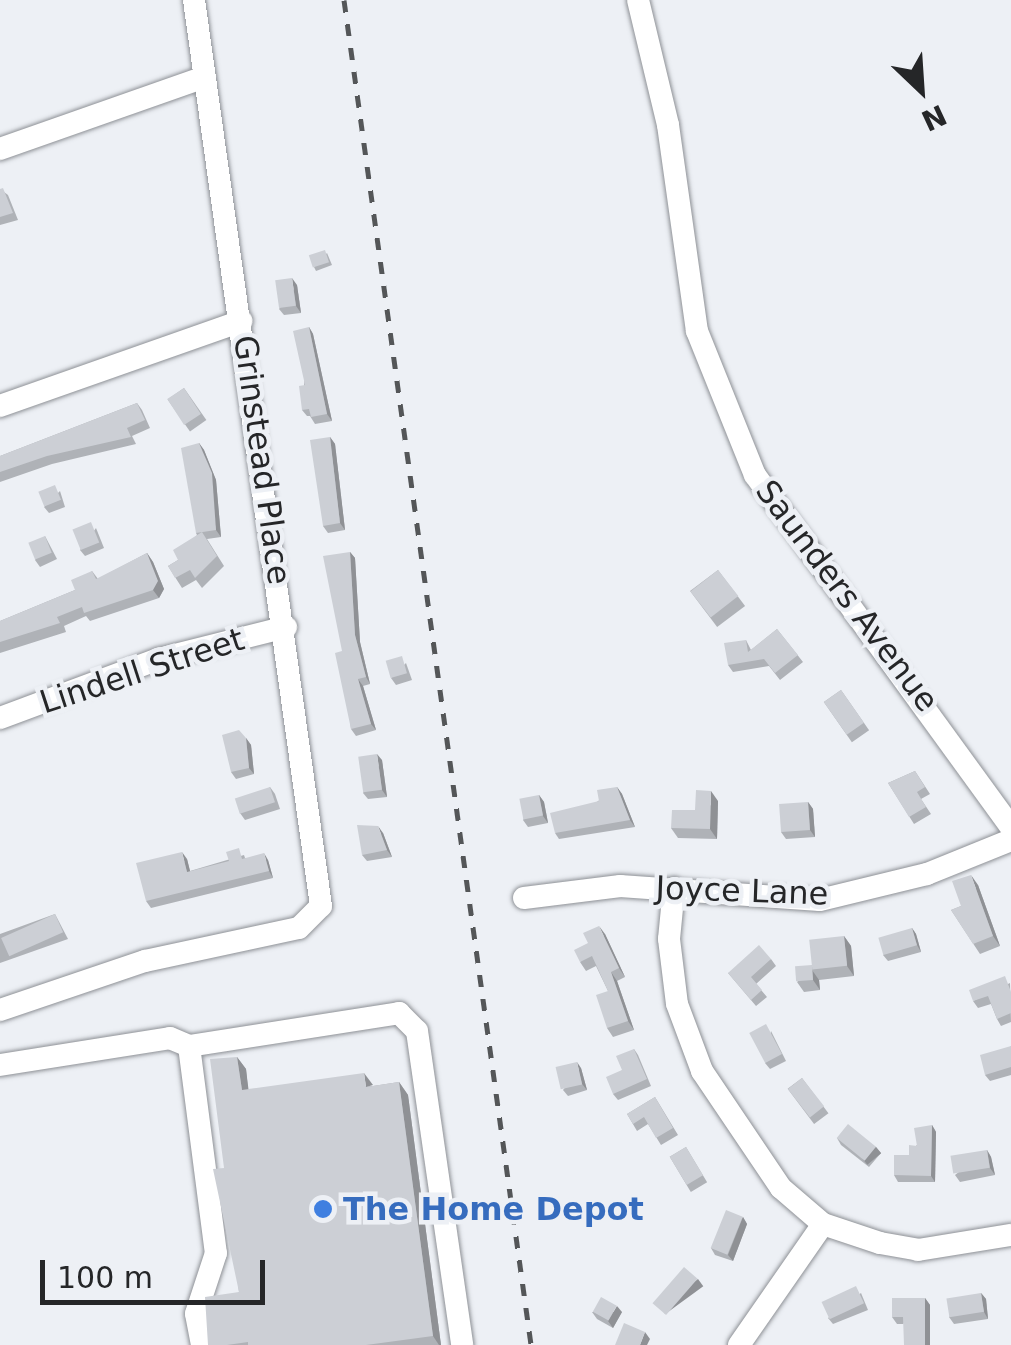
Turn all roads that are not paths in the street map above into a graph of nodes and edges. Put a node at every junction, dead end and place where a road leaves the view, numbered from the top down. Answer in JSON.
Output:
{"nodes":[{"id":1,"x":194,"y":0,"type":"edge"},
{"id":2,"x":638,"y":0,"type":"edge"},
{"id":3,"x":205,"y":77,"type":"junction"},
{"id":4,"x":0,"y":149,"type":"edge"},
{"id":5,"x":242,"y":321,"type":"junction"},
{"id":6,"x":0,"y":406,"type":"edge"},
{"id":7,"x":286,"y":628,"type":"junction"},
{"id":8,"x":0,"y":718,"type":"edge"},
{"id":9,"x":1011,"y":828,"type":"edge"},
{"id":10,"x":1011,"y":840,"type":"edge"},
{"id":11,"x":674,"y":888,"type":"junction"},
{"id":12,"x":524,"y":898,"type":"dead end"},
{"id":13,"x":0,"y":1010,"type":"edge"},
{"id":14,"x":188,"y":1046,"type":"junction"},
{"id":15,"x":0,"y":1066,"type":"edge"},
{"id":16,"x":823,"y":1224,"type":"junction"},
{"id":17,"x":1011,"y":1236,"type":"edge"},
{"id":18,"x":202,"y":1345,"type":"edge"},
{"id":19,"x":462,"y":1345,"type":"edge"},
{"id":20,"x":739,"y":1345,"type":"edge"}],
"edges":[{"from":1,"to":3,"type":"street","name":"Grinstead Place"},
{"from":2,"to":9,"type":"street","name":"Saunders Avenue"},
{"from":3,"to":4,"type":"street"},
{"from":3,"to":5,"type":"street","name":"Grinstead Place"},
{"from":5,"to":6,"type":"street"},
{"from":5,"to":7,"type":"street","name":"Grinstead Place"},
{"from":7,"to":8,"type":"street","name":"Lindell Street"},
{"from":7,"to":13,"type":"street","name":"Grinstead Place"},
{"from":10,"to":11,"type":"street","name":"Joyce Lane"},
{"from":11,"to":12,"type":"street","name":"Joyce Lane"},
{"from":11,"to":16,"type":"street"},
{"from":14,"to":15,"type":"street"},
{"from":14,"to":18,"type":"street"},
{"from":14,"to":19,"type":"street"},
{"from":16,"to":17,"type":"street"},
{"from":16,"to":20,"type":"street"}]}
